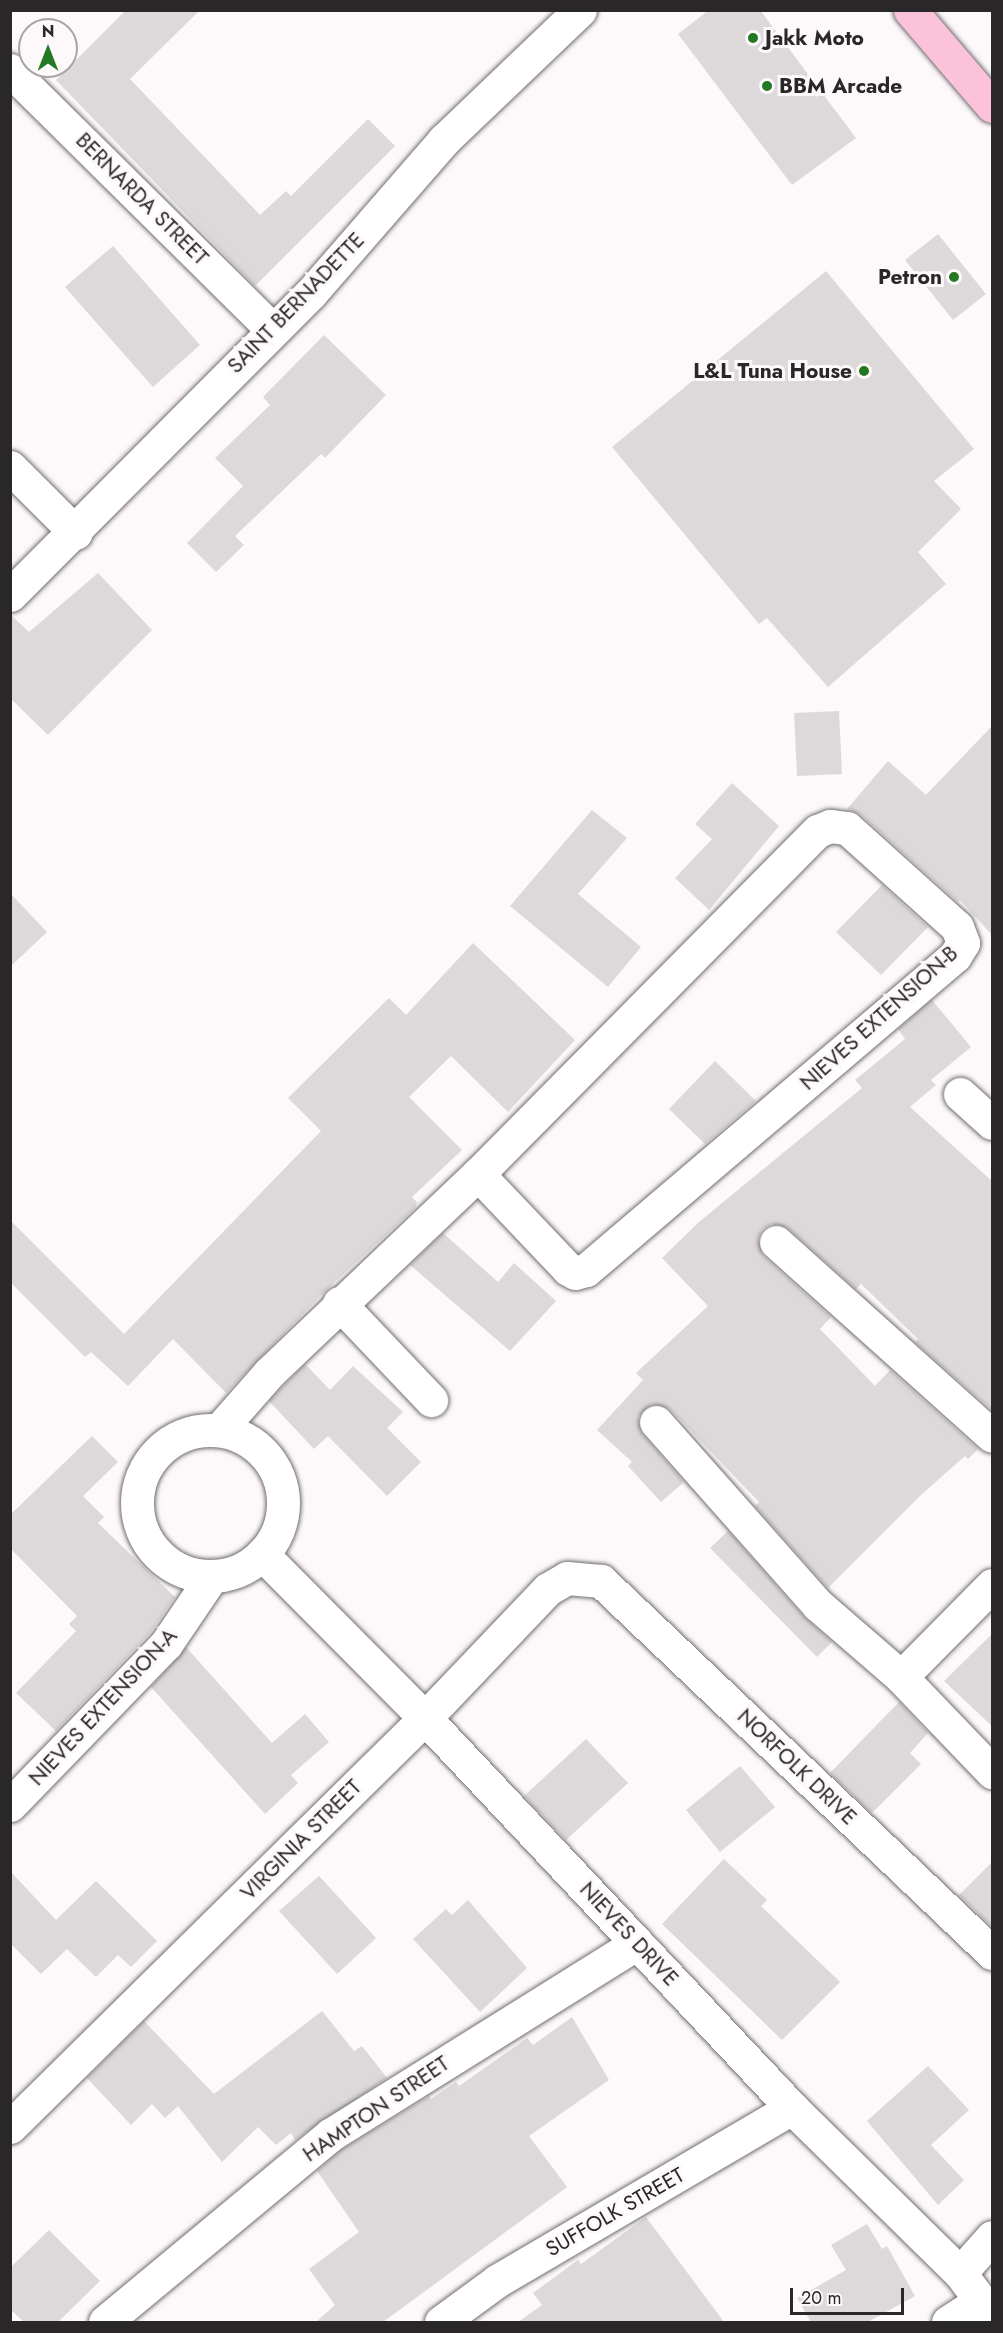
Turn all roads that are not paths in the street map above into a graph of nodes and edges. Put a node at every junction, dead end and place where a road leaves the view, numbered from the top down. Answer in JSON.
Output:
{"nodes":[{"id":1,"x":580,"y":10,"type":"edge"},
{"id":2,"x":910,"y":10,"type":"edge"},
{"id":3,"x":10,"y":70,"type":"edge"},
{"id":4,"x":993,"y":106,"type":"edge"},
{"id":5,"x":272,"y":328,"type":"junction"},
{"id":6,"x":10,"y":467,"type":"edge"},
{"id":7,"x":76,"y":533,"type":"junction"},
{"id":8,"x":10,"y":595,"type":"edge"},
{"id":9,"x":960,"y":1094,"type":"dead end"},
{"id":10,"x":993,"y":1123,"type":"edge"},
{"id":11,"x":478,"y":1174,"type":"junction"},
{"id":12,"x":776,"y":1242,"type":"dead end"},
{"id":13,"x":339,"y":1303,"type":"junction"},
{"id":14,"x":431,"y":1400,"type":"dead end"},
{"id":15,"x":656,"y":1422,"type":"dead end"},
{"id":16,"x":219,"y":1430,"type":"junction"},
{"id":17,"x":993,"y":1436,"type":"edge"},
{"id":18,"x":262,"y":1554,"type":"junction"},
{"id":19,"x":212,"y":1576,"type":"junction"},
{"id":20,"x":601,"y":1581,"type":"joint"},
{"id":21,"x":993,"y":1585,"type":"edge"},
{"id":22,"x":901,"y":1677,"type":"junction"},
{"id":23,"x":425,"y":1718,"type":"junction"},
{"id":24,"x":993,"y":1772,"type":"edge"},
{"id":25,"x":10,"y":1805,"type":"edge"},
{"id":26,"x":637,"y":1943,"type":"junction"},
{"id":27,"x":993,"y":1953,"type":"edge"},
{"id":28,"x":792,"y":2108,"type":"junction"},
{"id":29,"x":10,"y":2127,"type":"edge"},
{"id":30,"x":993,"y":2237,"type":"edge"},
{"id":31,"x":960,"y":2273,"type":"junction"},
{"id":32,"x":986,"y":2309,"type":"edge"},
{"id":33,"x":105,"y":2322,"type":"edge"},
{"id":34,"x":441,"y":2322,"type":"edge"},
{"id":35,"x":948,"y":2322,"type":"edge"}],
"edges":[{"from":1,"to":5,"type":"street","name":"SAINT BERNADETTE"},
{"from":2,"to":4,"type":"highway"},
{"from":3,"to":5,"type":"street","name":"BERNARDA STREET"},
{"from":5,"to":7,"type":"street","name":"SAINT BERNADETTE"},
{"from":6,"to":7,"type":"street"},
{"from":7,"to":8,"type":"street","name":"SAINT BERNADETTE"},
{"from":9,"to":10,"type":"street"},
{"from":11,"to":11,"type":"street","name":"NIEVES EXTENSION-B"},
{"from":11,"to":13,"type":"street","name":"NIEVES EXTENSION-B"},
{"from":12,"to":17,"type":"street"},
{"from":13,"to":14,"type":"street"},
{"from":13,"to":16,"type":"street","name":"NIEVES EXTENSION-B"},
{"from":15,"to":22,"type":"street"},
{"from":16,"to":18,"type":"street"},
{"from":16,"to":19,"type":"street"},
{"from":18,"to":19,"type":"street"},
{"from":18,"to":23,"type":"street","name":"NIEVES DRIVE"},
{"from":19,"to":25,"type":"street","name":"NIEVES EXTENSION-A"},
{"from":20,"to":23,"type":"street","name":"VIRGINIA STREET"},
{"from":20,"to":27,"type":"street","name":"NORFOLK DRIVE"},
{"from":21,"to":22,"type":"street"},
{"from":22,"to":24,"type":"street"},
{"from":23,"to":26,"type":"street","name":"NIEVES DRIVE"},
{"from":23,"to":29,"type":"street","name":"VIRGINIA STREET"},
{"from":26,"to":28,"type":"street","name":"NIEVES DRIVE"},
{"from":26,"to":33,"type":"street","name":"HAMPTON STREET"},
{"from":28,"to":31,"type":"street","name":"NIEVES DRIVE"},
{"from":28,"to":34,"type":"street","name":"SUFFOLK STREET"},
{"from":30,"to":31,"type":"street"},
{"from":31,"to":32,"type":"street","name":"NIEVES DRIVE"},
{"from":32,"to":35,"type":"street"}]}
